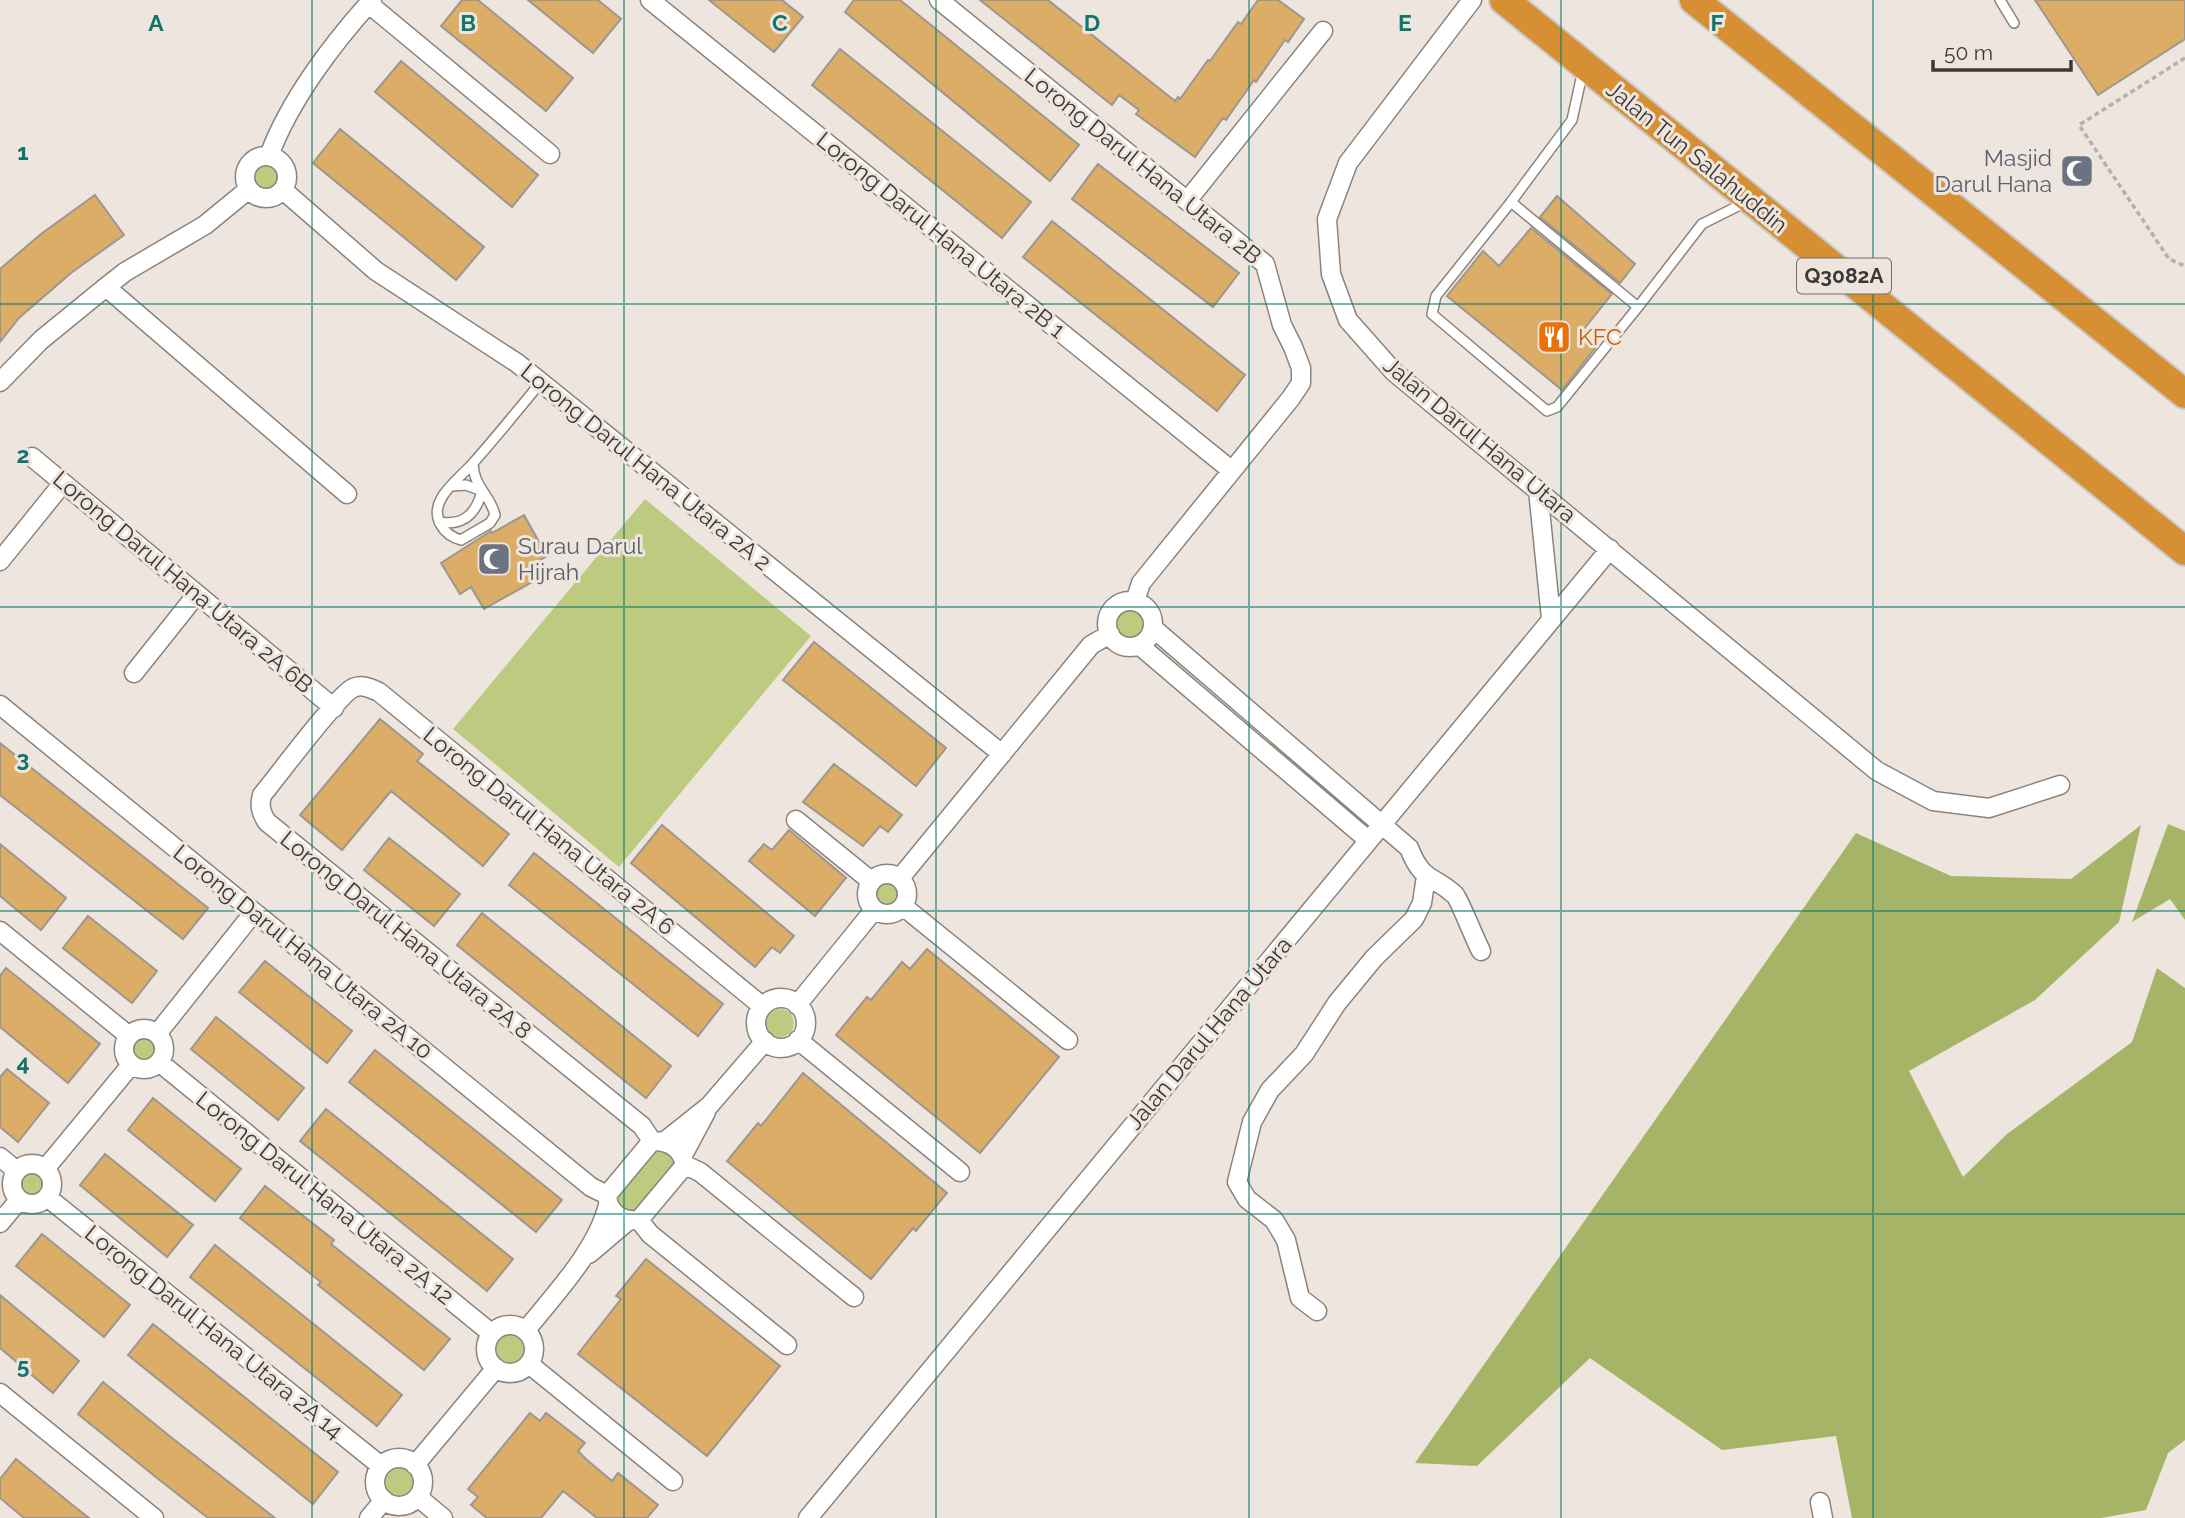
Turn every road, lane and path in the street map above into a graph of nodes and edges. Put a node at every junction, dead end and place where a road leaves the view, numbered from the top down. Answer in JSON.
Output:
{"nodes":[{"id":1,"x":650,"y":0,"type":"edge"},
{"id":2,"x":939,"y":0,"type":"edge"},
{"id":3,"x":1472,"y":0,"type":"edge"},
{"id":4,"x":1504,"y":0,"type":"edge"},
{"id":5,"x":1694,"y":0,"type":"edge"},
{"id":6,"x":2000,"y":0,"type":"edge"},
{"id":7,"x":371,"y":2,"type":"edge"},
{"id":8,"x":2014,"y":23,"type":"dead end"},
{"id":9,"x":1323,"y":31,"type":"dead end"},
{"id":10,"x":2185,"y":58,"type":"edge"},
{"id":11,"x":1584,"y":65,"type":"junction"},
{"id":12,"x":550,"y":154,"type":"dead end"},
{"id":13,"x":269,"y":156,"type":"junction"},
{"id":14,"x":249,"y":189,"type":"junction"},
{"id":15,"x":283,"y":190,"type":"junction"},
{"id":16,"x":1751,"y":200,"type":"junction"},
{"id":17,"x":1186,"y":201,"type":"junction"},
{"id":18,"x":1511,"y":202,"type":"junction"},
{"id":19,"x":2185,"y":266,"type":"edge"},
{"id":20,"x":106,"y":287,"type":"junction"},
{"id":21,"x":1637,"y":307,"type":"junction"},
{"id":22,"x":0,"y":382,"type":"edge"},
{"id":23,"x":541,"y":382,"type":"junction"},
{"id":24,"x":2185,"y":394,"type":"edge"},
{"id":25,"x":32,"y":457,"type":"dead end"},
{"id":26,"x":473,"y":464,"type":"junction"},
{"id":27,"x":1231,"y":470,"type":"junction"},
{"id":28,"x":63,"y":483,"type":"junction"},
{"id":29,"x":452,"y":486,"type":"junction"},
{"id":30,"x":1538,"y":490,"type":"junction"},
{"id":31,"x":482,"y":491,"type":"junction"},
{"id":32,"x":347,"y":494,"type":"dead end"},
{"id":33,"x":439,"y":522,"type":"junction"},
{"id":34,"x":1610,"y":549,"type":"junction"},
{"id":35,"x":2185,"y":551,"type":"edge"},
{"id":36,"x":0,"y":561,"type":"edge"},
{"id":37,"x":197,"y":594,"type":"junction"},
{"id":38,"x":1135,"y":601,"type":"junction"},
{"id":39,"x":1551,"y":618,"type":"junction"},
{"id":40,"x":1153,"y":628,"type":"junction"},
{"id":41,"x":1110,"y":634,"type":"junction"},
{"id":42,"x":1139,"y":645,"type":"junction"},
{"id":43,"x":134,"y":673,"type":"dead end"},
{"id":44,"x":0,"y":705,"type":"edge"},
{"id":45,"x":334,"y":708,"type":"junction"},
{"id":46,"x":1002,"y":754,"type":"junction"},
{"id":47,"x":2060,"y":785,"type":"dead end"},
{"id":48,"x":796,"y":820,"type":"dead end"},
{"id":49,"x":1383,"y":823,"type":"junction"},
{"id":50,"x":1368,"y":840,"type":"junction"},
{"id":51,"x":1426,"y":876,"type":"junction"},
{"id":52,"x":900,"y":878,"type":"junction"},
{"id":53,"x":871,"y":881,"type":"junction"},
{"id":54,"x":904,"y":906,"type":"junction"},
{"id":55,"x":874,"y":910,"type":"junction"},
{"id":56,"x":254,"y":912,"type":"junction"},
{"id":57,"x":0,"y":931,"type":"edge"},
{"id":58,"x":1481,"y":951,"type":"dead end"},
{"id":59,"x":797,"y":1004,"type":"junction"},
{"id":60,"x":762,"y":1006,"type":"junction"},
{"id":61,"x":157,"y":1034,"type":"junction"},
{"id":62,"x":128,"y":1035,"type":"junction"},
{"id":63,"x":798,"y":1040,"type":"junction"},
{"id":64,"x":1068,"y":1040,"type":"dead end"},
{"id":65,"x":765,"y":1041,"type":"junction"},
{"id":66,"x":159,"y":1062,"type":"junction"},
{"id":67,"x":131,"y":1065,"type":"junction"},
{"id":68,"x":709,"y":1106,"type":"junction"},
{"id":69,"x":658,"y":1141,"type":"junction"},
{"id":70,"x":0,"y":1157,"type":"edge"},
{"id":71,"x":684,"y":1160,"type":"junction"},
{"id":72,"x":45,"y":1169,"type":"junction"},
{"id":73,"x":17,"y":1171,"type":"junction"},
{"id":74,"x":960,"y":1172,"type":"dead end"},
{"id":75,"x":47,"y":1197,"type":"junction"},
{"id":76,"x":19,"y":1200,"type":"junction"},
{"id":77,"x":608,"y":1200,"type":"junction"},
{"id":78,"x":634,"y":1221,"type":"junction"},
{"id":79,"x":0,"y":1223,"type":"edge"},
{"id":80,"x":581,"y":1261,"type":"junction"},
{"id":81,"x":854,"y":1297,"type":"dead end"},
{"id":82,"x":1317,"y":1311,"type":"dead end"},
{"id":83,"x":526,"y":1330,"type":"junction"},
{"id":84,"x":491,"y":1333,"type":"junction"},
{"id":85,"x":787,"y":1345,"type":"dead end"},
{"id":86,"x":529,"y":1364,"type":"junction"},
{"id":87,"x":496,"y":1368,"type":"junction"},
{"id":88,"x":0,"y":1393,"type":"edge"},
{"id":89,"x":415,"y":1465,"type":"junction"},
{"id":90,"x":381,"y":1466,"type":"junction"},
{"id":91,"x":673,"y":1481,"type":"dead end"},
{"id":92,"x":418,"y":1497,"type":"junction"},
{"id":93,"x":384,"y":1500,"type":"junction"},
{"id":94,"x":154,"y":1518,"type":"edge"},
{"id":95,"x":369,"y":1518,"type":"edge"},
{"id":96,"x":443,"y":1518,"type":"edge"},
{"id":97,"x":808,"y":1518,"type":"edge"}],
"edges":[{"from":1,"to":27,"type":"street","name":"Lorong Darul Hana Utara 2B 1"},
{"from":2,"to":17,"type":"street","name":"Lorong Darul Hana Utara 2B"},
{"from":3,"to":30,"type":"street","name":"Jalan Darul Hana Utara"},
{"from":4,"to":11,"type":"highway","name":"Jalan Tun Salahuddin","number":"Q3082A"},
{"from":5,"to":24,"type":"highway"},
{"from":6,"to":8,"type":"lane"},
{"from":7,"to":12,"type":"street"},
{"from":7,"to":13,"type":"street"},
{"from":9,"to":17,"type":"street"},
{"from":10,"to":19,"type":"path"},
{"from":11,"to":16,"type":"highway","name":"Jalan Tun Salahuddin","number":"Q3082A"},
{"from":11,"to":18,"type":"lane"},
{"from":13,"to":14,"type":"street"},
{"from":13,"to":15,"type":"street"},
{"from":14,"to":15,"type":"street"},
{"from":14,"to":20,"type":"street"},
{"from":15,"to":23,"type":"street","name":"Lorong Darul Hana Utara 2A 2"},
{"from":16,"to":21,"type":"lane"},
{"from":16,"to":35,"type":"highway","name":"Jalan Tun Salahuddin","number":"Q3082A"},
{"from":17,"to":27,"type":"street","name":"Lorong Darul Hana Utara 2B"},
{"from":18,"to":21,"type":"lane"},
{"from":18,"to":21,"type":"lane"},
{"from":20,"to":22,"type":"street"},
{"from":20,"to":32,"type":"street"},
{"from":23,"to":26,"type":"lane"},
{"from":23,"to":46,"type":"street","name":"Lorong Darul Hana Utara 2A 2"},
{"from":25,"to":28,"type":"street","name":"Lorong Darul Hana Utara 2A 6B"},
{"from":26,"to":29,"type":"lane"},
{"from":26,"to":31,"type":"lane"},
{"from":27,"to":38,"type":"street","name":"Lorong Darul Hana Utara 2B"},
{"from":28,"to":36,"type":"street"},
{"from":28,"to":37,"type":"street","name":"Lorong Darul Hana Utara 2A 6B"},
{"from":29,"to":31,"type":"lane"},
{"from":29,"to":33,"type":"lane"},
{"from":30,"to":34,"type":"street","name":"Jalan Darul Hana Utara"},
{"from":30,"to":39,"type":"street"},
{"from":31,"to":33,"type":"lane"},
{"from":31,"to":33,"type":"lane"},
{"from":34,"to":39,"type":"street","name":"Jalan Darul Hana Utara"},
{"from":34,"to":47,"type":"street","name":"Jalan Darul Hana Utara"},
{"from":37,"to":43,"type":"street"},
{"from":37,"to":45,"type":"street","name":"Lorong Darul Hana Utara 2A 6B"},
{"from":38,"to":40,"type":"street"},
{"from":38,"to":41,"type":"street"},
{"from":39,"to":49,"type":"street","name":"Jalan Darul Hana Utara"},
{"from":40,"to":42,"type":"street"},
{"from":40,"to":49,"type":"street"},
{"from":41,"to":42,"type":"street"},
{"from":41,"to":46,"type":"street"},
{"from":42,"to":50,"type":"street"},
{"from":44,"to":56,"type":"street","name":"Lorong Darul Hana Utara 2A 10"},
{"from":45,"to":60,"type":"street","name":"Lorong Darul Hana Utara 2A 6"},
{"from":45,"to":69,"type":"street","name":"Lorong Darul Hana Utara 2A 8"},
{"from":46,"to":52,"type":"street"},
{"from":48,"to":53,"type":"street"},
{"from":49,"to":50,"type":"street","name":"Jalan Darul Hana Utara"},
{"from":49,"to":51,"type":"street"},
{"from":50,"to":97,"type":"street","name":"Jalan Darul Hana Utara"},
{"from":51,"to":58,"type":"street"},
{"from":51,"to":82,"type":"street"},
{"from":52,"to":53,"type":"street"},
{"from":52,"to":54,"type":"street"},
{"from":53,"to":55,"type":"street"},
{"from":54,"to":55,"type":"street"},
{"from":54,"to":64,"type":"street"},
{"from":55,"to":59,"type":"street"},
{"from":56,"to":61,"type":"street"},
{"from":56,"to":77,"type":"street","name":"Lorong Darul Hana Utara 2A 10"},
{"from":57,"to":62,"type":"street"},
{"from":59,"to":60,"type":"street"},
{"from":59,"to":63,"type":"street"},
{"from":60,"to":65,"type":"street"},
{"from":61,"to":62,"type":"street"},
{"from":61,"to":66,"type":"street"},
{"from":62,"to":67,"type":"street"},
{"from":63,"to":65,"type":"street"},
{"from":63,"to":74,"type":"street"},
{"from":65,"to":68,"type":"street"},
{"from":66,"to":67,"type":"street"},
{"from":66,"to":84,"type":"street","name":"Lorong Darul Hana Utara 2A 12"},
{"from":67,"to":72,"type":"street"},
{"from":68,"to":69,"type":"street"},
{"from":68,"to":71,"type":"street"},
{"from":69,"to":71,"type":"street"},
{"from":69,"to":77,"type":"street"},
{"from":70,"to":73,"type":"street"},
{"from":71,"to":78,"type":"street"},
{"from":71,"to":81,"type":"street"},
{"from":72,"to":73,"type":"street"},
{"from":72,"to":75,"type":"street"},
{"from":73,"to":76,"type":"street"},
{"from":75,"to":76,"type":"street"},
{"from":75,"to":90,"type":"street","name":"Lorong Darul Hana Utara 2A 14"},
{"from":76,"to":79,"type":"street"},
{"from":77,"to":78,"type":"street","name":"Lorong Darul Hana Utara 2A 10"},
{"from":77,"to":80,"type":"street"},
{"from":78,"to":80,"type":"street"},
{"from":78,"to":85,"type":"street","name":"Lorong Darul Hana Utara 2A 10"},
{"from":80,"to":83,"type":"street"},
{"from":83,"to":84,"type":"street"},
{"from":83,"to":86,"type":"street"},
{"from":84,"to":87,"type":"street"},
{"from":86,"to":87,"type":"street"},
{"from":86,"to":91,"type":"street"},
{"from":87,"to":89,"type":"street"},
{"from":88,"to":94,"type":"street"},
{"from":89,"to":90,"type":"street"},
{"from":89,"to":92,"type":"street"},
{"from":90,"to":93,"type":"street"},
{"from":92,"to":93,"type":"street"},
{"from":92,"to":96,"type":"street"},
{"from":93,"to":95,"type":"street"}]}
